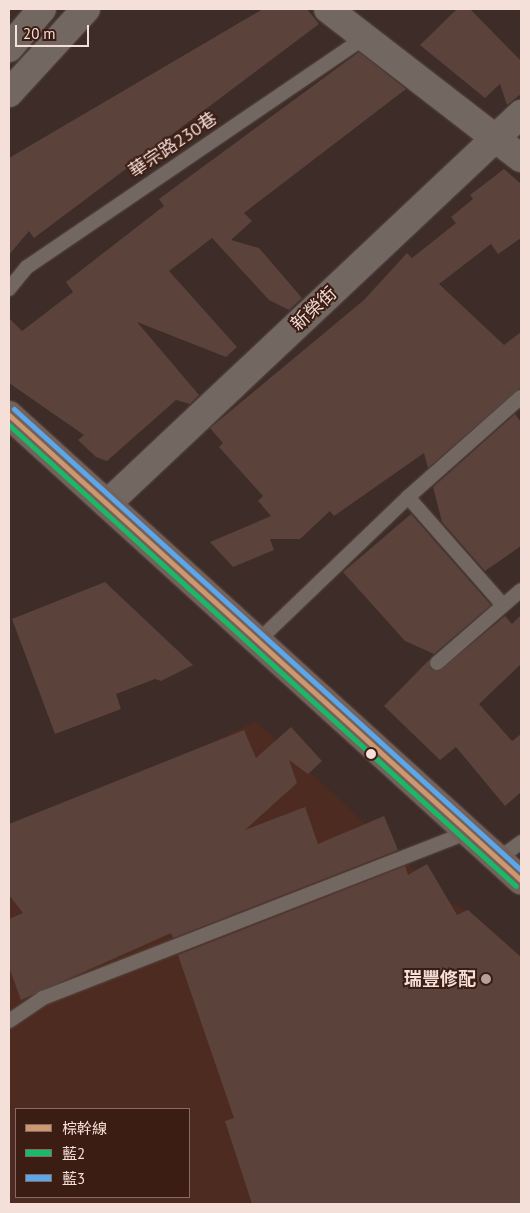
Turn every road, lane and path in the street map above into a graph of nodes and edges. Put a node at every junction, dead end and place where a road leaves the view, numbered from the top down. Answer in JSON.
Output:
{"nodes":[{"id":1,"x":42,"y":9,"type":"edge"},
{"id":2,"x":86,"y":9,"type":"edge"},
{"id":3,"x":328,"y":9,"type":"edge"},
{"id":4,"x":364,"y":38,"type":"junction"},
{"id":5,"x":9,"y":48,"type":"edge"},
{"id":6,"x":9,"y":93,"type":"edge"},
{"id":7,"x":521,"y":114,"type":"edge"},
{"id":8,"x":496,"y":138,"type":"junction"},
{"id":9,"x":521,"y":158,"type":"edge"},
{"id":10,"x":9,"y":289,"type":"edge"},
{"id":11,"x":519,"y":405,"type":"edge"},
{"id":12,"x":9,"y":415,"type":"edge"},
{"id":13,"x":408,"y":497,"type":"junction"},
{"id":14,"x":107,"y":504,"type":"junction"},
{"id":15,"x":521,"y":590,"type":"edge"},
{"id":16,"x":503,"y":605,"type":"junction"},
{"id":17,"x":259,"y":640,"type":"junction"},
{"id":18,"x":437,"y":663,"type":"dead end"},
{"id":19,"x":468,"y":832,"type":"junction"},
{"id":20,"x":521,"y":842,"type":"edge"},
{"id":21,"x":498,"y":859,"type":"junction"},
{"id":22,"x":521,"y":880,"type":"edge"},
{"id":23,"x":9,"y":1021,"type":"edge"}],
"edges":[{"from":1,"to":5,"type":"street"},
{"from":2,"to":6,"type":"street"},
{"from":3,"to":4,"type":"street"},
{"from":4,"to":8,"type":"street"},
{"from":4,"to":10,"type":"lane","name":"華宗路230巷"},
{"from":7,"to":8,"type":"street","name":"新榮街"},
{"from":8,"to":9,"type":"street"},
{"from":8,"to":14,"type":"street","name":"新榮街"},
{"from":11,"to":13,"type":"lane"},
{"from":12,"to":14,"type":"main road"},
{"from":13,"to":16,"type":"lane"},
{"from":13,"to":17,"type":"lane"},
{"from":14,"to":17,"type":"main road"},
{"from":15,"to":16,"type":"lane"},
{"from":16,"to":18,"type":"lane"},
{"from":17,"to":19,"type":"main road"},
{"from":19,"to":21,"type":"main road"},
{"from":19,"to":23,"type":"lane"},
{"from":20,"to":21,"type":"lane"},
{"from":21,"to":22,"type":"main road"}]}
